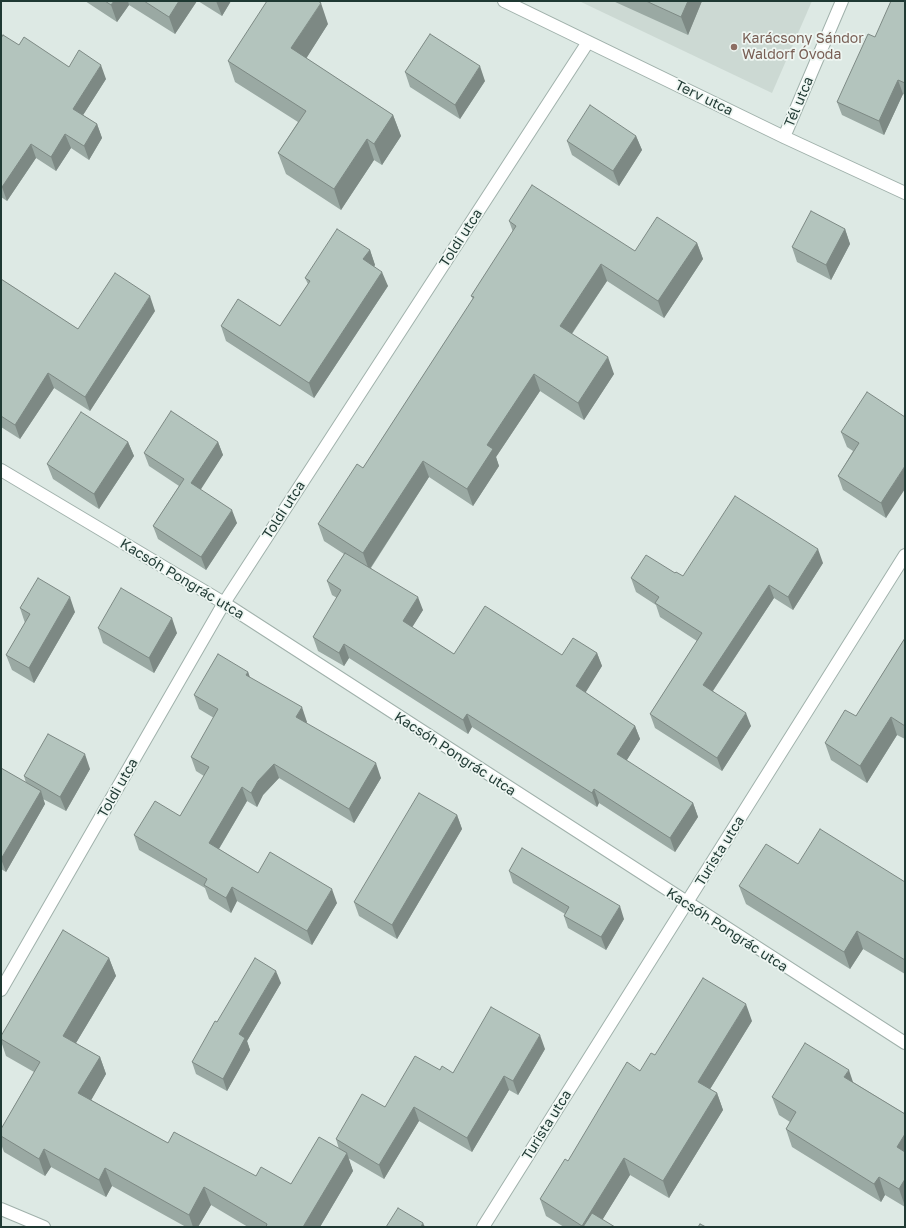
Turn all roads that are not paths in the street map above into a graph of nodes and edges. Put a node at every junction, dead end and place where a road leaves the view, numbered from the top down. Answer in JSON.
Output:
{"nodes":[{"id":1,"x":504,"y":1,"type":"edge"},
{"id":2,"x":842,"y":1,"type":"edge"},
{"id":3,"x":588,"y":42,"type":"junction"},
{"id":4,"x":784,"y":137,"type":"junction"},
{"id":5,"x":905,"y":193,"type":"edge"},
{"id":6,"x":1,"y":470,"type":"edge"},
{"id":7,"x":905,"y":555,"type":"edge"},
{"id":8,"x":224,"y":604,"type":"junction"},
{"id":9,"x":687,"y":904,"type":"junction"},
{"id":10,"x":1,"y":990,"type":"edge"},
{"id":11,"x":905,"y":1043,"type":"edge"},
{"id":12,"x":1,"y":1209,"type":"edge"},
{"id":13,"x":44,"y":1227,"type":"edge"},
{"id":14,"x":483,"y":1227,"type":"edge"}],
"edges":[{"from":1,"to":3,"type":"street","name":"Terv utca"},
{"from":2,"to":4,"type":"street","name":"Tél utca"},
{"from":3,"to":4,"type":"street","name":"Terv utca"},
{"from":3,"to":8,"type":"street","name":"Toldi utca"},
{"from":4,"to":5,"type":"street","name":"Terv utca"},
{"from":6,"to":8,"type":"street","name":"Kacsóh Pongrác utca"},
{"from":7,"to":9,"type":"street","name":"Turista utca"},
{"from":8,"to":9,"type":"street","name":"Kacsóh Pongrác utca"},
{"from":8,"to":10,"type":"street","name":"Toldi utca"},
{"from":9,"to":11,"type":"street","name":"Kacsóh Pongrác utca"},
{"from":9,"to":14,"type":"street","name":"Turista utca"},
{"from":12,"to":13,"type":"street"}]}
